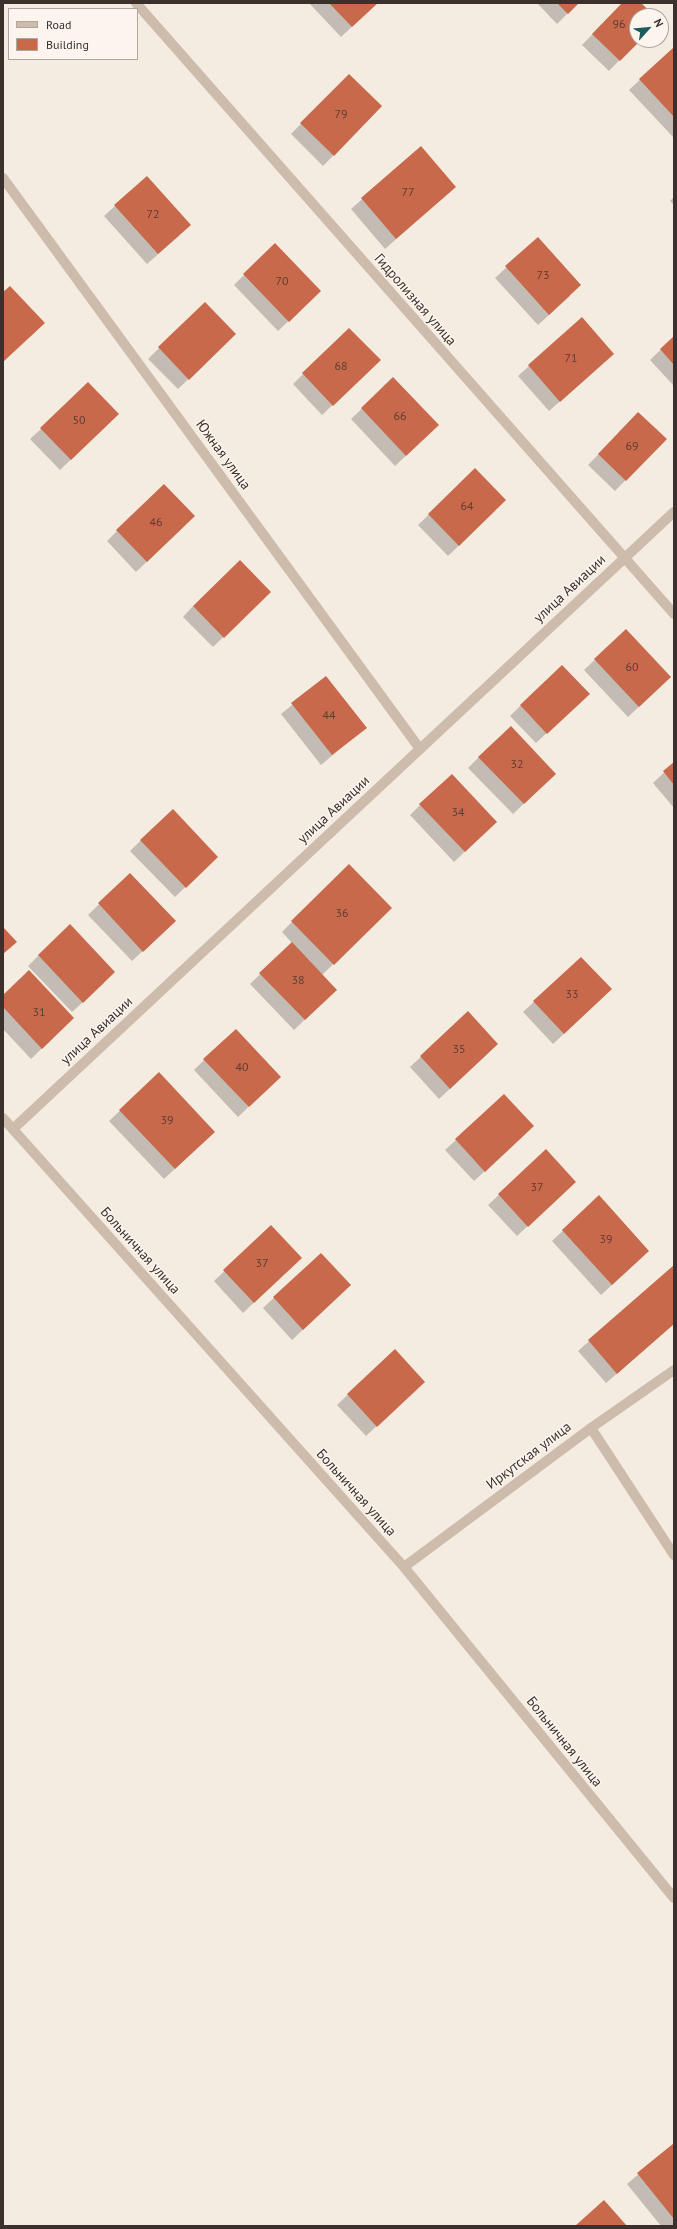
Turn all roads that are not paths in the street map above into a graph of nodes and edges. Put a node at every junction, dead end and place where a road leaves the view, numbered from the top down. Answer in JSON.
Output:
{"nodes":[{"id":1,"x":136,"y":3,"type":"edge"},
{"id":2,"x":3,"y":178,"type":"edge"},
{"id":3,"x":674,"y":512,"type":"edge"},
{"id":4,"x":624,"y":558,"type":"junction"},
{"id":5,"x":674,"y":614,"type":"edge"},
{"id":6,"x":420,"y":749,"type":"junction"},
{"id":7,"x":3,"y":1118,"type":"edge"},
{"id":8,"x":13,"y":1129,"type":"junction"},
{"id":9,"x":674,"y":1370,"type":"edge"},
{"id":10,"x":591,"y":1428,"type":"junction"},
{"id":11,"x":674,"y":1555,"type":"edge"},
{"id":12,"x":404,"y":1567,"type":"junction"},
{"id":13,"x":674,"y":1898,"type":"edge"}],
"edges":[{"from":1,"to":4,"type":"street","name":"Гидролизная улица"},
{"from":2,"to":6,"type":"street","name":"Южная улица"},
{"from":3,"to":4,"type":"street","name":"улица Авиации"},
{"from":4,"to":5,"type":"street","name":"Гидролизная улица"},
{"from":4,"to":6,"type":"street","name":"улица Авиации"},
{"from":6,"to":8,"type":"street","name":"улица Авиации"},
{"from":7,"to":8,"type":"street","name":"Больничная улица"},
{"from":8,"to":12,"type":"street","name":"Больничная улица"},
{"from":9,"to":10,"type":"street","name":"Иркутская улица"},
{"from":10,"to":11,"type":"street"},
{"from":10,"to":12,"type":"street","name":"Иркутская улица"},
{"from":12,"to":13,"type":"street","name":"Больничная улица"}]}
